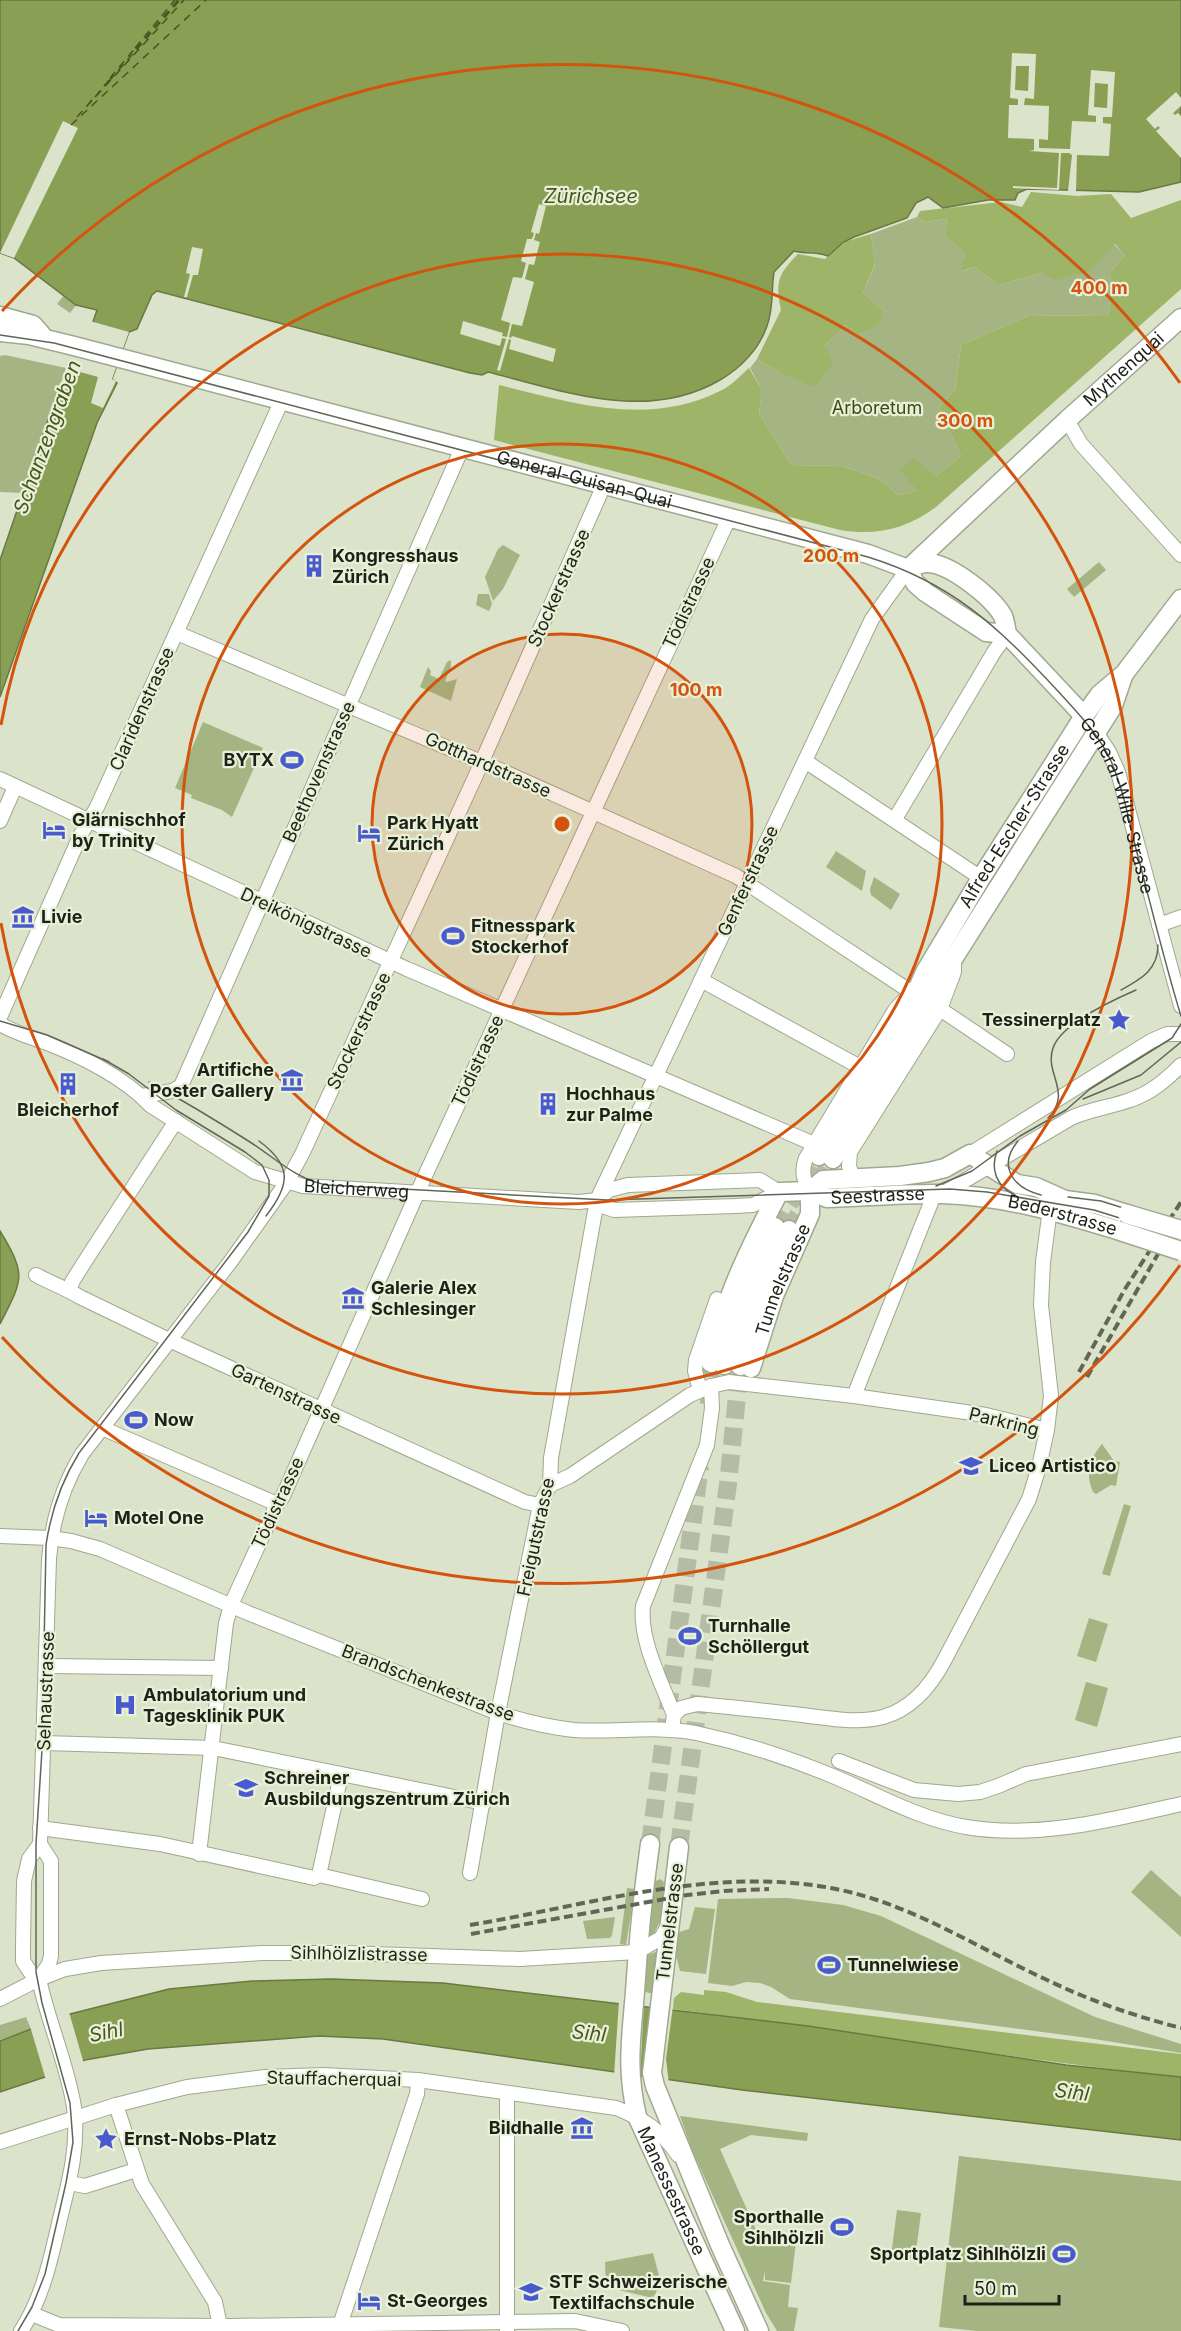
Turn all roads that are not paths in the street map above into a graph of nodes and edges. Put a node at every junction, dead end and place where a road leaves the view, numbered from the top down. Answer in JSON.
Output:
{"nodes":[{"id":1,"x":0,"y":316,"type":"edge"},
{"id":2,"x":1181,"y":318,"type":"edge"},
{"id":3,"x":0,"y":332,"type":"edge"},
{"id":4,"x":47,"y":339,"type":"junction"},
{"id":5,"x":282,"y":400,"type":"junction"},
{"id":6,"x":1067,"y":420,"type":"junction"},
{"id":7,"x":462,"y":448,"type":"junction"},
{"id":8,"x":604,"y":485,"type":"junction"},
{"id":9,"x":729,"y":518,"type":"junction"},
{"id":10,"x":1181,"y":555,"type":"edge"},
{"id":11,"x":908,"y":569,"type":"junction"},
{"id":12,"x":1181,"y":599,"type":"edge"},
{"id":13,"x":177,"y":633,"type":"junction"},
{"id":14,"x":1007,"y":634,"type":"junction"},
{"id":15,"x":1124,"y":674,"type":"junction"},
{"id":16,"x":349,"y":706,"type":"junction"},
{"id":17,"x":1084,"y":716,"type":"junction"},
{"id":18,"x":1097,"y":732,"type":"junction"},
{"id":19,"x":805,"y":761,"type":"junction"},
{"id":20,"x":482,"y":762,"type":"junction"},
{"id":21,"x":0,"y":779,"type":"edge"},
{"id":22,"x":15,"y":788,"type":"junction"},
{"id":23,"x":593,"y":812,"type":"junction"},
{"id":24,"x":895,"y":819,"type":"junction"},
{"id":25,"x":0,"y":821,"type":"edge"},
{"id":26,"x":89,"y":822,"type":"junction"},
{"id":27,"x":981,"y":878,"type":"junction"},
{"id":28,"x":747,"y":882,"type":"junction"},
{"id":29,"x":261,"y":901,"type":"junction"},
{"id":30,"x":1181,"y":917,"type":"edge"},
{"id":31,"x":1159,"y":925,"type":"junction"},
{"id":32,"x":954,"y":959,"type":"junction"},
{"id":33,"x":390,"y":962,"type":"junction"},
{"id":34,"x":701,"y":980,"type":"junction"},
{"id":35,"x":914,"y":989,"type":"junction"},
{"id":36,"x":1181,"y":1006,"type":"edge"},
{"id":37,"x":940,"y":1009,"type":"junction"},
{"id":38,"x":502,"y":1010,"type":"junction"},
{"id":39,"x":0,"y":1017,"type":"edge"},
{"id":40,"x":0,"y":1024,"type":"edge"},
{"id":41,"x":1181,"y":1034,"type":"edge"},
{"id":42,"x":1007,"y":1054,"type":"dead end"},
{"id":43,"x":1181,"y":1065,"type":"edge"},
{"id":44,"x":861,"y":1067,"type":"junction"},
{"id":45,"x":655,"y":1076,"type":"junction"},
{"id":46,"x":142,"y":1096,"type":"junction"},
{"id":47,"x":176,"y":1121,"type":"junction"},
{"id":48,"x":822,"y":1153,"type":"junction"},
{"id":49,"x":1012,"y":1153,"type":"junction"},
{"id":50,"x":970,"y":1154,"type":"junction"},
{"id":51,"x":990,"y":1166,"type":"junction"},
{"id":52,"x":853,"y":1178,"type":"junction"},
{"id":53,"x":287,"y":1182,"type":"junction"},
{"id":54,"x":1036,"y":1187,"type":"junction"},
{"id":55,"x":810,"y":1191,"type":"junction"},
{"id":56,"x":779,"y":1192,"type":"junction"},
{"id":57,"x":417,"y":1193,"type":"junction"},
{"id":58,"x":938,"y":1194,"type":"junction"},
{"id":59,"x":597,"y":1200,"type":"junction"},
{"id":60,"x":1057,"y":1204,"type":"junction"},
{"id":61,"x":782,"y":1228,"type":"tunnel mouth"},
{"id":62,"x":1181,"y":1230,"type":"edge"},
{"id":63,"x":1181,"y":1251,"type":"edge"},
{"id":64,"x":36,"y":1275,"type":"dead end"},
{"id":65,"x":70,"y":1290,"type":"junction"},
{"id":66,"x":717,"y":1299,"type":"dead end"},
{"id":67,"x":169,"y":1340,"type":"junction"},
{"id":68,"x":731,"y":1365,"type":"junction"},
{"id":69,"x":705,"y":1388,"type":"junction"},
{"id":70,"x":854,"y":1396,"type":"junction"},
{"id":71,"x":321,"y":1409,"type":"junction"},
{"id":72,"x":102,"y":1428,"type":"junction"},
{"id":73,"x":1047,"y":1430,"type":"junction"},
{"id":74,"x":550,"y":1485,"type":"junction"},
{"id":75,"x":277,"y":1504,"type":"junction"},
{"id":76,"x":540,"y":1505,"type":"junction"},
{"id":77,"x":0,"y":1536,"type":"edge"},
{"id":78,"x":50,"y":1538,"type":"junction"},
{"id":79,"x":231,"y":1605,"type":"junction"},
{"id":80,"x":46,"y":1666,"type":"junction"},
{"id":81,"x":221,"y":1668,"type":"junction"},
{"id":82,"x":498,"y":1713,"type":"junction"},
{"id":83,"x":674,"y":1715,"type":"junction"},
{"id":84,"x":672,"y":1730,"type":"junction"},
{"id":85,"x":44,"y":1743,"type":"junction"},
{"id":86,"x":1181,"y":1744,"type":"edge"},
{"id":87,"x":213,"y":1748,"type":"junction"},
{"id":88,"x":839,"y":1761,"type":"dead end"},
{"id":89,"x":341,"y":1775,"type":"junction"},
{"id":90,"x":484,"y":1803,"type":"junction"},
{"id":91,"x":1181,"y":1804,"type":"edge"},
{"id":92,"x":40,"y":1828,"type":"junction"},
{"id":93,"x":40,"y":1844,"type":"junction"},
{"id":94,"x":650,"y":1844,"type":"tunnel mouth"},
{"id":95,"x":679,"y":1847,"type":"tunnel mouth"},
{"id":96,"x":199,"y":1854,"type":"junction"},
{"id":97,"x":470,"y":1873,"type":"dead end"},
{"id":98,"x":319,"y":1875,"type":"junction"},
{"id":99,"x":422,"y":1899,"type":"dead end"},
{"id":100,"x":669,"y":1924,"type":"junction"},
{"id":101,"x":637,"y":1952,"type":"junction"},
{"id":102,"x":39,"y":1979,"type":"junction"},
{"id":103,"x":0,"y":1999,"type":"edge"},
{"id":104,"x":630,"y":2078,"type":"joint"},
{"id":105,"x":418,"y":2080,"type":"junction"},
{"id":106,"x":655,"y":2086,"type":"joint"},
{"id":107,"x":507,"y":2094,"type":"junction"},
{"id":108,"x":116,"y":2104,"type":"junction"},
{"id":109,"x":75,"y":2116,"type":"junction"},
{"id":110,"x":637,"y":2116,"type":"junction"},
{"id":111,"x":0,"y":2142,"type":"edge"},
{"id":112,"x":136,"y":2170,"type":"junction"},
{"id":113,"x":692,"y":2177,"type":"junction"},
{"id":114,"x":69,"y":2183,"type":"junction"},
{"id":115,"x":32,"y":2314,"type":"junction"},
{"id":116,"x":220,"y":2326,"type":"junction"},
{"id":117,"x":339,"y":2327,"type":"edge"},
{"id":118,"x":507,"y":2327,"type":"edge"},
{"id":119,"x":21,"y":2331,"type":"edge"},
{"id":120,"x":622,"y":2331,"type":"edge"},
{"id":121,"x":735,"y":2331,"type":"edge"},
{"id":122,"x":759,"y":2331,"type":"edge"}],
"edges":[{"from":1,"to":4,"type":"main road","name":"General-Guisan-Quai"},
{"from":2,"to":6,"type":"main road","name":"Mythenquai"},
{"from":3,"to":4,"type":"main road","name":"General-Guisan-Quai"},
{"from":4,"to":5,"type":"main road","name":"General-Guisan-Quai"},
{"from":5,"to":7,"type":"main road","name":"General-Guisan-Quai"},
{"from":5,"to":13,"type":"street","name":"Claridenstrasse"},
{"from":6,"to":10,"type":"street"},
{"from":6,"to":11,"type":"main road"},
{"from":7,"to":8,"type":"main road","name":"General-Guisan-Quai"},
{"from":7,"to":16,"type":"street","name":"Beethovenstrasse"},
{"from":8,"to":9,"type":"main road","name":"General-Guisan-Quai"},
{"from":8,"to":20,"type":"street","name":"Stockerstrasse"},
{"from":9,"to":11,"type":"main road","name":"General-Guisan-Quai"},
{"from":9,"to":23,"type":"street","name":"Tödistrasse"},
{"from":11,"to":14,"type":"main road"},
{"from":11,"to":14,"type":"main road","name":"General-Wille-Strasse"},
{"from":11,"to":19,"type":"street","name":"Genferstrasse"},
{"from":12,"to":15,"type":"main road","name":"Alfred-Escher-Strasse"},
{"from":13,"to":16,"type":"street","name":"Gotthardstrasse"},
{"from":13,"to":26,"type":"street","name":"Claridenstrasse"},
{"from":14,"to":17,"type":"main road","name":"General-Wille-Strasse"},
{"from":14,"to":24,"type":"street"},
{"from":15,"to":17,"type":"main road","name":"Alfred-Escher-Strasse"},
{"from":15,"to":18,"type":"main road","name":"Alfred-Escher-Strasse"},
{"from":16,"to":20,"type":"street","name":"Gotthardstrasse"},
{"from":16,"to":29,"type":"street","name":"Beethovenstrasse"},
{"from":17,"to":18,"type":"street","name":"General-Wille-Strasse"},
{"from":17,"to":27,"type":"main road","name":"Alfred-Escher-Strasse"},
{"from":18,"to":31,"type":"street","name":"General-Wille-Strasse"},
{"from":18,"to":32,"type":"main road","name":"Alfred-Escher-Strasse"},
{"from":19,"to":24,"type":"street"},
{"from":19,"to":28,"type":"street","name":"Genferstrasse"},
{"from":20,"to":23,"type":"street","name":"Gotthardstrasse"},
{"from":20,"to":33,"type":"street","name":"Stockerstrasse"},
{"from":21,"to":22,"type":"street","name":"Dreikönigstrasse"},
{"from":22,"to":25,"type":"street"},
{"from":22,"to":26,"type":"street","name":"Dreikönigstrasse"},
{"from":23,"to":28,"type":"street","name":"Gotthardstrasse"},
{"from":23,"to":38,"type":"street","name":"Tödistrasse"},
{"from":24,"to":27,"type":"street"},
{"from":26,"to":29,"type":"street","name":"Dreikönigstrasse"},
{"from":26,"to":39,"type":"street","name":"Claridenstrasse"},
{"from":27,"to":35,"type":"main road","name":"Alfred-Escher-Strasse"},
{"from":28,"to":34,"type":"street","name":"Genferstrasse"},
{"from":28,"to":35,"type":"street","name":"Gotthardstrasse"},
{"from":29,"to":33,"type":"street","name":"Dreikönigstrasse"},
{"from":29,"to":46,"type":"street","name":"Beethovenstrasse"},
{"from":30,"to":31,"type":"street"},
{"from":31,"to":36,"type":"street","name":"General-Wille-Strasse"},
{"from":32,"to":37,"type":"street","name":"Alfred-Escher-Strasse"},
{"from":32,"to":48,"type":"main road","name":"Alfred-Escher-Strasse"},
{"from":33,"to":38,"type":"street","name":"Dreikönigstrasse"},
{"from":33,"to":53,"type":"street","name":"Stockerstrasse"},
{"from":34,"to":44,"type":"street"},
{"from":34,"to":45,"type":"street","name":"Genferstrasse"},
{"from":35,"to":44,"type":"street","name":"Alfred-Escher-Strasse"},
{"from":35,"to":48,"type":"main road","name":"Alfred-Escher-Strasse"},
{"from":37,"to":42,"type":"street"},
{"from":37,"to":52,"type":"street","name":"Alfred-Escher-Strasse"},
{"from":38,"to":45,"type":"street","name":"Dreikönigstrasse"},
{"from":38,"to":57,"type":"street","name":"Tödistrasse"},
{"from":40,"to":46,"type":"street","name":"Bleicherweg"},
{"from":41,"to":50,"type":"street","name":"Seestrasse"},
{"from":43,"to":49,"type":"street","name":"Seestrasse"},
{"from":44,"to":48,"type":"street","name":"Alfred-Escher-Strasse"},
{"from":45,"to":48,"type":"street","name":"Dreikönigstrasse"},
{"from":45,"to":59,"type":"street","name":"Genferstrasse"},
{"from":46,"to":47,"type":"street","name":"Bleicherweg"},
{"from":47,"to":53,"type":"street","name":"Bleicherweg"},
{"from":47,"to":65,"type":"street"},
{"from":48,"to":55,"type":"street","name":"Alfred-Escher-Strasse"},
{"from":49,"to":51,"type":"street","name":"Seestrasse"},
{"from":49,"to":54,"type":"street"},
{"from":50,"to":51,"type":"main road","name":"Bederstrasse"},
{"from":50,"to":52,"type":"main road","name":"Seestrasse"},
{"from":51,"to":54,"type":"main road","name":"Bederstrasse"},
{"from":51,"to":58,"type":"street","name":"Seestrasse"},
{"from":52,"to":55,"type":"main road","name":"Seestrasse"},
{"from":53,"to":57,"type":"street","name":"Bleicherweg"},
{"from":53,"to":67,"type":"street","name":"Stockerstrasse"},
{"from":54,"to":60,"type":"main road","name":"Bederstrasse"},
{"from":55,"to":56,"type":"main road","name":"Bleicherweg"},
{"from":55,"to":58,"type":"main road","name":"Seestrasse"},
{"from":55,"to":68,"type":"main road","name":"Tunnelstrasse"},
{"from":56,"to":59,"type":"street","name":"Bleicherweg"},
{"from":56,"to":59,"type":"street","name":"Bleicherweg"},
{"from":56,"to":68,"type":"main road"},
{"from":57,"to":59,"type":"street","name":"Bleicherweg"},
{"from":57,"to":71,"type":"street","name":"Tödistrasse"},
{"from":58,"to":60,"type":"main road","name":"Bederstrasse"},
{"from":58,"to":70,"type":"street"},
{"from":59,"to":74,"type":"street","name":"Freigutstrasse"},
{"from":60,"to":62,"type":"main road","name":"Bederstrasse","bridge":true},
{"from":60,"to":63,"type":"main road","name":"Bederstrasse","bridge":true},
{"from":60,"to":73,"type":"street"},
{"from":61,"to":68,"type":"main road","name":"Tunnelstrasse"},
{"from":64,"to":65,"type":"street","name":"Gartenstrasse"},
{"from":65,"to":67,"type":"street","name":"Gartenstrasse"},
{"from":66,"to":69,"type":"street"},
{"from":67,"to":71,"type":"street","name":"Gartenstrasse"},
{"from":67,"to":72,"type":"street","name":"Stockerstrasse"},
{"from":69,"to":70,"type":"street","name":"Parkring"},
{"from":69,"to":74,"type":"street","name":"Parkring"},
{"from":69,"to":83,"type":"street"},
{"from":70,"to":73,"type":"street","name":"Parkring"},
{"from":71,"to":75,"type":"street","name":"Tödistrasse"},
{"from":71,"to":76,"type":"street","name":"Gartenstrasse"},
{"from":72,"to":75,"type":"street"},
{"from":72,"to":78,"type":"street","name":"Stockerstrasse"},
{"from":73,"to":83,"type":"street","name":"Parkring"},
{"from":74,"to":76,"type":"street","name":"Freigutstrasse"},
{"from":75,"to":79,"type":"street","name":"Tödistrasse"},
{"from":76,"to":82,"type":"street","name":"Freigutstrasse"},
{"from":77,"to":78,"type":"street","name":"Brandschenkestrasse"},
{"from":78,"to":79,"type":"street","name":"Brandschenkestrasse"},
{"from":78,"to":80,"type":"street","name":"Selnaustrasse"},
{"from":79,"to":81,"type":"street","name":"Tödistrasse"},
{"from":79,"to":82,"type":"street","name":"Brandschenkestrasse"},
{"from":80,"to":81,"type":"street"},
{"from":80,"to":85,"type":"street","name":"Selnaustrasse"},
{"from":81,"to":87,"type":"street","name":"Tödistrasse"},
{"from":82,"to":84,"type":"street","name":"Brandschenkestrasse"},
{"from":82,"to":90,"type":"street","name":"Freigutstrasse"},
{"from":83,"to":84,"type":"street"},
{"from":84,"to":91,"type":"street","name":"Brandschenkestrasse"},
{"from":85,"to":87,"type":"street"},
{"from":85,"to":92,"type":"street","name":"Selnaustrasse"},
{"from":86,"to":88,"type":"street"},
{"from":87,"to":89,"type":"street"},
{"from":87,"to":96,"type":"street","name":"Tödistrasse"},
{"from":89,"to":90,"type":"street"},
{"from":89,"to":98,"type":"street"},
{"from":90,"to":97,"type":"street","name":"Freigutstrasse"},
{"from":92,"to":93,"type":"street","name":"Selnaustrasse"},
{"from":92,"to":96,"type":"street"},
{"from":93,"to":102,"type":"street","name":"Selnaustrasse"},
{"from":93,"to":102,"type":"street","name":"Selnaustrasse"},
{"from":94,"to":101,"type":"main road","name":"Tunnelstrasse"},
{"from":95,"to":100,"type":"main road","name":"Tunnelstrasse"},
{"from":96,"to":98,"type":"street"},
{"from":98,"to":99,"type":"street"},
{"from":100,"to":101,"type":"street","name":"Sihlhölzlistrasse"},
{"from":100,"to":106,"type":"main road","name":"Tunnelstrasse"},
{"from":101,"to":102,"type":"street","name":"Sihlhölzlistrasse"},
{"from":101,"to":104,"type":"main road","name":"Tunnelstrasse"},
{"from":102,"to":103,"type":"street"},
{"from":102,"to":109,"type":"street"},
{"from":104,"to":110,"type":"main road","name":"Manessestrasse"},
{"from":105,"to":107,"type":"street","name":"Stauffacherquai"},
{"from":105,"to":108,"type":"street","name":"Stauffacherquai"},
{"from":105,"to":117,"type":"street"},
{"from":106,"to":113,"type":"main road","name":"Manessestrasse"},
{"from":107,"to":110,"type":"street","name":"Stauffacherquai"},
{"from":107,"to":118,"type":"street"},
{"from":108,"to":109,"type":"street","name":"Stauffacherquai"},
{"from":108,"to":112,"type":"street"},
{"from":109,"to":111,"type":"street","name":"Stauffacherquai"},
{"from":109,"to":114,"type":"street"},
{"from":110,"to":113,"type":"street","name":"Manessestrasse"},
{"from":110,"to":121,"type":"main road","name":"Manessestrasse"},
{"from":112,"to":114,"type":"street"},
{"from":112,"to":116,"type":"street"},
{"from":113,"to":122,"type":"main road","name":"Manessestrasse"},
{"from":114,"to":115,"type":"street"},
{"from":115,"to":116,"type":"street"},
{"from":115,"to":119,"type":"street"},
{"from":116,"to":117,"type":"street"},
{"from":117,"to":118,"type":"street"},
{"from":118,"to":120,"type":"street"}]}
